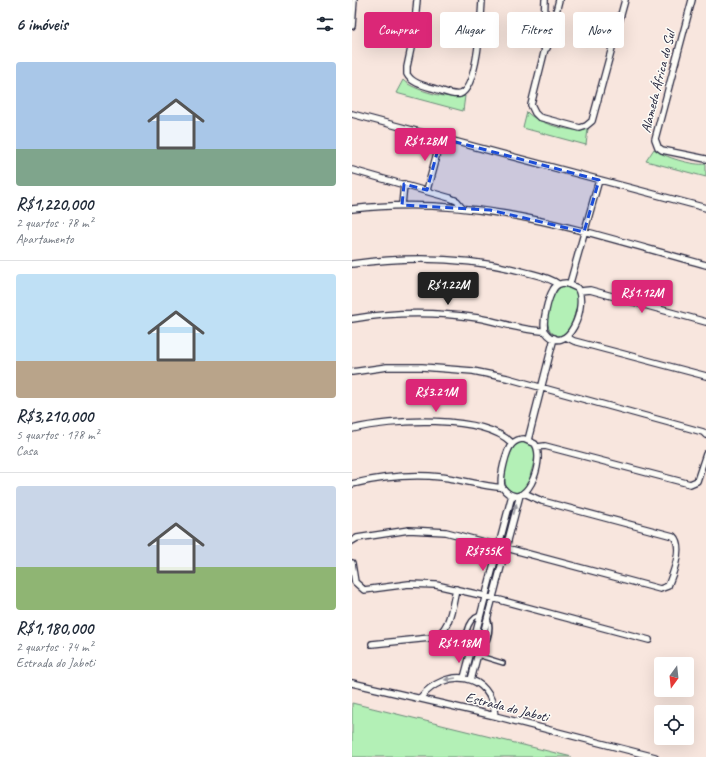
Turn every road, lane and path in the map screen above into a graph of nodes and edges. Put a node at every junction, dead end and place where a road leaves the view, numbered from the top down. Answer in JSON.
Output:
{"nodes":[{"id":1,"x":354,"y":0,"type":"edge"},
{"id":2,"x":417,"y":0,"type":"edge"},
{"id":3,"x":482,"y":0,"type":"edge"},
{"id":4,"x":545,"y":0,"type":"edge"},
{"id":5,"x":559,"y":0,"type":"edge"},
{"id":6,"x":625,"y":0,"type":"edge"},
{"id":7,"x":692,"y":0,"type":"edge"},
{"id":8,"x":352,"y":26,"type":"edge"},
{"id":9,"x":545,"y":49,"type":"junction"},
{"id":10,"x":352,"y":114,"type":"edge"},
{"id":11,"x":441,"y":138,"type":"junction"},
{"id":12,"x":706,"y":160,"type":"edge"},
{"id":13,"x":352,"y":170,"type":"edge"},
{"id":14,"x":599,"y":180,"type":"junction"},
{"id":15,"x":404,"y":184,"type":"junction"},
{"id":16,"x":427,"y":190,"type":"junction"},
{"id":17,"x":402,"y":205,"type":"junction"},
{"id":18,"x":462,"y":207,"type":"junction"},
{"id":19,"x":706,"y":208,"type":"edge"},
{"id":20,"x":352,"y":209,"type":"edge"},
{"id":21,"x":584,"y":232,"type":"junction"},
{"id":22,"x":352,"y":264,"type":"edge"},
{"id":23,"x":706,"y":265,"type":"edge"},
{"id":24,"x":570,"y":283,"type":"junction"},
{"id":25,"x":558,"y":284,"type":"junction"},
{"id":26,"x":580,"y":291,"type":"junction"},
{"id":27,"x":352,"y":319,"type":"edge"},
{"id":28,"x":706,"y":322,"type":"edge"},
{"id":29,"x":545,"y":331,"type":"junction"},
{"id":30,"x":566,"y":337,"type":"junction"},
{"id":31,"x":554,"y":338,"type":"junction"},
{"id":32,"x":352,"y":372,"type":"edge"},
{"id":33,"x":706,"y":376,"type":"edge"},
{"id":34,"x":541,"y":388,"type":"junction"},
{"id":35,"x":352,"y":429,"type":"edge"},
{"id":36,"x":706,"y":435,"type":"edge"},
{"id":37,"x":528,"y":440,"type":"junction"},
{"id":38,"x":512,"y":443,"type":"junction"},
{"id":39,"x":537,"y":447,"type":"junction"},
{"id":40,"x":706,"y":454,"type":"edge"},
{"id":41,"x":352,"y":484,"type":"edge"},
{"id":42,"x":502,"y":487,"type":"junction"},
{"id":43,"x":522,"y":494,"type":"junction"},
{"id":44,"x":512,"y":495,"type":"junction"},
{"id":45,"x":352,"y":542,"type":"edge"},
{"id":46,"x":499,"y":545,"type":"junction"},
{"id":47,"x":505,"y":547,"type":"junction"},
{"id":48,"x":352,"y":563,"type":"edge"},
{"id":49,"x":456,"y":590,"type":"junction"},
{"id":50,"x":485,"y":596,"type":"junction"},
{"id":51,"x":492,"y":598,"type":"junction"},
{"id":52,"x":480,"y":615,"type":"junction"},
{"id":53,"x":487,"y":616,"type":"junction"},
{"id":54,"x":649,"y":640,"type":"dead end"},
{"id":55,"x":372,"y":644,"type":"dead end"},
{"id":56,"x":470,"y":654,"type":"junction"},
{"id":57,"x":477,"y":655,"type":"junction"},
{"id":58,"x":503,"y":663,"type":"dead end"},
{"id":59,"x":464,"y":678,"type":"junction"},
{"id":60,"x":471,"y":680,"type":"junction"},
{"id":61,"x":352,"y":683,"type":"edge"},
{"id":62,"x":420,"y":698,"type":"junction"},
{"id":63,"x":495,"y":716,"type":"junction"},
{"id":64,"x":655,"y":757,"type":"edge"}],
"edges":[{"from":1,"to":8,"type":"street"},
{"from":2,"to":3,"type":"street"},
{"from":4,"to":9,"type":"street"},
{"from":5,"to":9,"type":"street"},
{"from":6,"to":9,"type":"street"},
{"from":7,"to":12,"type":"street","name":"Alameda África do Sul"},
{"from":10,"to":11,"type":"street"},
{"from":11,"to":14,"type":"street"},
{"from":11,"to":16,"type":"street"},
{"from":13,"to":15,"type":"street"},
{"from":14,"to":19,"type":"street"},
{"from":14,"to":21,"type":"street"},
{"from":15,"to":16,"type":"street"},
{"from":15,"to":17,"type":"street"},
{"from":16,"to":18,"type":"street"},
{"from":17,"to":18,"type":"street"},
{"from":17,"to":20,"type":"street"},
{"from":18,"to":21,"type":"street"},
{"from":21,"to":23,"type":"street"},
{"from":21,"to":24,"type":"street"},
{"from":22,"to":25,"type":"street"},
{"from":24,"to":25,"type":"street"},
{"from":24,"to":26,"type":"street"},
{"from":25,"to":29,"type":"street"},
{"from":26,"to":28,"type":"street"},
{"from":26,"to":30,"type":"street"},
{"from":27,"to":29,"type":"street"},
{"from":29,"to":31,"type":"street"},
{"from":30,"to":31,"type":"street"},
{"from":30,"to":33,"type":"street"},
{"from":31,"to":34,"type":"street"},
{"from":32,"to":34,"type":"street"},
{"from":34,"to":36,"type":"street"},
{"from":34,"to":37,"type":"street"},
{"from":35,"to":38,"type":"street"},
{"from":37,"to":38,"type":"street"},
{"from":37,"to":39,"type":"street"},
{"from":38,"to":42,"type":"street"},
{"from":39,"to":40,"type":"street"},
{"from":39,"to":43,"type":"street"},
{"from":41,"to":42,"type":"street"},
{"from":42,"to":44,"type":"street"},
{"from":43,"to":44,"type":"street"},
{"from":47,"to":43,"type":"street","one_way":true},
{"from":43,"to":47,"type":"street"},
{"from":44,"to":46,"type":"street"},
{"from":45,"to":46,"type":"street"},
{"from":46,"to":47,"type":"street"},
{"from":46,"to":50,"type":"street"},
{"from":47,"to":51,"type":"street"},
{"from":48,"to":49,"type":"street"},
{"from":49,"to":50,"type":"street"},
{"from":49,"to":55,"type":"street"},
{"from":50,"to":51,"type":"street"},
{"from":50,"to":52,"type":"street"},
{"from":51,"to":53,"type":"street"},
{"from":51,"to":54,"type":"street"},
{"from":52,"to":53,"type":"street"},
{"from":52,"to":56,"type":"street"},
{"from":53,"to":57,"type":"street"},
{"from":56,"to":57,"type":"street"},
{"from":56,"to":59,"type":"street"},
{"from":57,"to":58,"type":"lane"},
{"from":57,"to":60,"type":"street"},
{"from":59,"to":60,"type":"street"},
{"from":59,"to":62,"type":"street","one_way":true},
{"from":60,"to":63,"type":"street"},
{"from":61,"to":62,"type":"street","name":"Estrada do Jaboti"},
{"from":62,"to":63,"type":"street","name":"Estrada do Jaboti"},
{"from":63,"to":64,"type":"street","name":"Estrada do Jaboti"}]}
